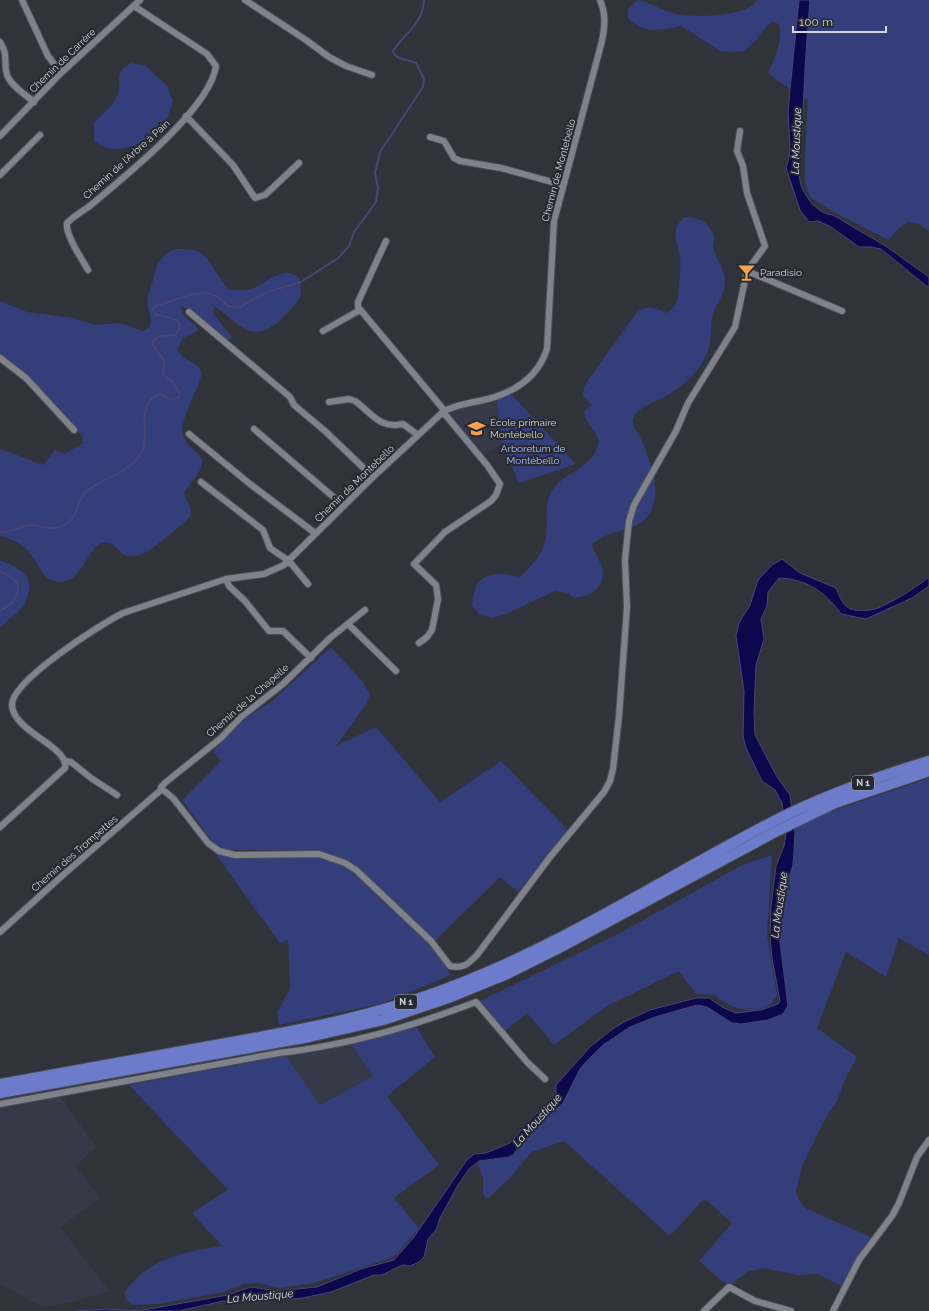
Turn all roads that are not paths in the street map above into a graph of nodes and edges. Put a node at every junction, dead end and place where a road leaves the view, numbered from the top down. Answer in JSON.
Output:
{"nodes":[{"id":1,"x":22,"y":0,"type":"edge"},
{"id":2,"x":140,"y":0,"type":"edge"},
{"id":3,"x":245,"y":0,"type":"edge"},
{"id":4,"x":601,"y":0,"type":"edge"},
{"id":5,"x":134,"y":6,"type":"junction"},
{"id":6,"x":0,"y":42,"type":"edge"},
{"id":7,"x":60,"y":74,"type":"junction"},
{"id":8,"x":372,"y":75,"type":"dead end"},
{"id":9,"x":34,"y":102,"type":"junction"},
{"id":10,"x":186,"y":116,"type":"junction"},
{"id":11,"x":740,"y":131,"type":"dead end"},
{"id":12,"x":40,"y":135,"type":"dead end"},
{"id":13,"x":0,"y":136,"type":"edge"},
{"id":14,"x":430,"y":138,"type":"dead end"},
{"id":15,"x":299,"y":163,"type":"dead end"},
{"id":16,"x":0,"y":176,"type":"edge"},
{"id":17,"x":564,"y":185,"type":"junction"},
{"id":18,"x":386,"y":241,"type":"dead end"},
{"id":19,"x":88,"y":270,"type":"dead end"},
{"id":20,"x":747,"y":271,"type":"junction"},
{"id":21,"x":360,"y":310,"type":"junction"},
{"id":22,"x":842,"y":311,"type":"dead end"},
{"id":23,"x":189,"y":312,"type":"dead end"},
{"id":24,"x":323,"y":331,"type":"dead end"},
{"id":25,"x":0,"y":358,"type":"edge"},
{"id":26,"x":329,"y":402,"type":"dead end"},
{"id":27,"x":444,"y":411,"type":"junction"},
{"id":28,"x":254,"y":429,"type":"dead end"},
{"id":29,"x":74,"y":430,"type":"dead end"},
{"id":30,"x":189,"y":434,"type":"dead end"},
{"id":31,"x":418,"y":435,"type":"junction"},
{"id":32,"x":373,"y":477,"type":"junction"},
{"id":33,"x":200,"y":482,"type":"dead end"},
{"id":34,"x":344,"y":506,"type":"junction"},
{"id":35,"x":315,"y":533,"type":"junction"},
{"id":36,"x":289,"y":561,"type":"junction"},
{"id":37,"x":226,"y":579,"type":"junction"},
{"id":38,"x":308,"y":584,"type":"dead end"},
{"id":39,"x":365,"y":610,"type":"dead end"},
{"id":40,"x":349,"y":625,"type":"junction"},
{"id":41,"x":419,"y":643,"type":"dead end"},
{"id":42,"x":311,"y":658,"type":"junction"},
{"id":43,"x":396,"y":671,"type":"dead end"},
{"id":44,"x":65,"y":761,"type":"junction"},
{"id":45,"x":929,"y":761,"type":"edge"},
{"id":46,"x":929,"y":771,"type":"edge"},
{"id":47,"x":162,"y":789,"type":"junction"},
{"id":48,"x":117,"y":795,"type":"dead end"},
{"id":49,"x":0,"y":827,"type":"edge"},
{"id":50,"x":0,"y":932,"type":"edge"},
{"id":51,"x":545,"y":1079,"type":"dead end"},
{"id":52,"x":0,"y":1084,"type":"edge"},
{"id":53,"x":0,"y":1093,"type":"edge"},
{"id":54,"x":0,"y":1104,"type":"edge"},
{"id":55,"x":929,"y":1140,"type":"edge"},
{"id":56,"x":704,"y":1311,"type":"edge"},
{"id":57,"x":791,"y":1311,"type":"edge"},
{"id":58,"x":833,"y":1311,"type":"edge"}],
"edges":[{"from":1,"to":7,"type":"street"},
{"from":2,"to":5,"type":"street","name":"Chemin de Carrère"},
{"from":3,"to":8,"type":"street"},
{"from":4,"to":17,"type":"street","name":"Chemin de Montebello"},
{"from":5,"to":7,"type":"street","name":"Chemin de Carrère"},
{"from":5,"to":10,"type":"street","name":"Chemin de l'Arbre à Pain"},
{"from":6,"to":9,"type":"street"},
{"from":7,"to":9,"type":"street","name":"Chemin de Carrère"},
{"from":9,"to":13,"type":"street","name":"Chemin de Carrère"},
{"from":10,"to":15,"type":"street"},
{"from":10,"to":19,"type":"street","name":"Chemin de l'Arbre à Pain"},
{"from":11,"to":20,"type":"street"},
{"from":12,"to":16,"type":"street"},
{"from":14,"to":17,"type":"street"},
{"from":17,"to":27,"type":"street","name":"Chemin de Montebello"},
{"from":18,"to":21,"type":"street"},
{"from":20,"to":22,"type":"street"},
{"from":20,"to":47,"type":"street"},
{"from":21,"to":24,"type":"street"},
{"from":21,"to":27,"type":"street"},
{"from":23,"to":32,"type":"street"},
{"from":25,"to":29,"type":"street"},
{"from":26,"to":31,"type":"street"},
{"from":27,"to":31,"type":"street","name":"Chemin de Montebello"},
{"from":27,"to":41,"type":"street"},
{"from":28,"to":34,"type":"street"},
{"from":30,"to":35,"type":"street"},
{"from":31,"to":32,"type":"street","name":"Chemin de Montebello"},
{"from":32,"to":34,"type":"street","name":"Chemin de Montebello"},
{"from":33,"to":36,"type":"street"},
{"from":34,"to":35,"type":"street","name":"Chemin de Montebello"},
{"from":35,"to":36,"type":"street","name":"Chemin de Montebello"},
{"from":36,"to":37,"type":"street","name":"Chemin de Montebello"},
{"from":36,"to":38,"type":"street"},
{"from":37,"to":42,"type":"street"},
{"from":37,"to":44,"type":"street","name":"Chemin de Montebello"},
{"from":39,"to":40,"type":"street","name":"Chemin de la Chapelle"},
{"from":40,"to":42,"type":"street","name":"Chemin de la Chapelle"},
{"from":40,"to":43,"type":"street"},
{"from":42,"to":47,"type":"street","name":"Chemin de la Chapelle"},
{"from":44,"to":48,"type":"street","name":"Chemin de Montebello"},
{"from":44,"to":49,"type":"street"},
{"from":45,"to":52,"type":"highway","number":"N 1"},
{"from":46,"to":53,"type":"highway","number":"N 1"},
{"from":47,"to":50,"type":"street","name":"Chemin des Trompettes"},
{"from":51,"to":54,"type":"street"},
{"from":55,"to":58,"type":"street"},
{"from":56,"to":57,"type":"street"}]}
